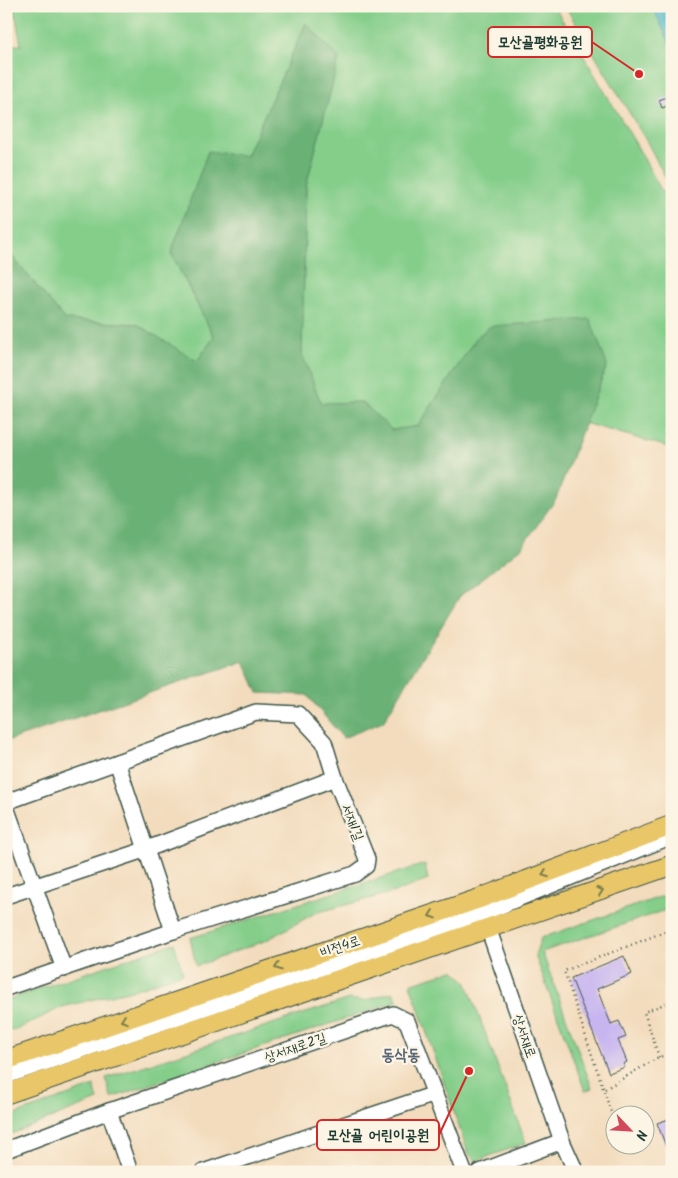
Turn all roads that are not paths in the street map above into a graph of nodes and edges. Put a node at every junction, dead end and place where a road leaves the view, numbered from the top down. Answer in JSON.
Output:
{"nodes":[{"id":1,"x":117,"y":762,"type":"junction"},
{"id":2,"x":335,"y":778,"type":"junction"},
{"id":3,"x":6,"y":802,"type":"edge"},
{"id":4,"x":6,"y":807,"type":"edge"},
{"id":5,"x":672,"y":825,"type":"edge"},
{"id":6,"x":672,"y":836,"type":"edge"},
{"id":7,"x":672,"y":846,"type":"edge"},
{"id":8,"x":147,"y":850,"type":"junction"},
{"id":9,"x":672,"y":865,"type":"edge"},
{"id":10,"x":35,"y":886,"type":"junction"},
{"id":11,"x":6,"y":896,"type":"edge"},
{"id":12,"x":484,"y":916,"type":"junction"},
{"id":13,"x":174,"y":931,"type":"junction"},
{"id":14,"x":64,"y":969,"type":"junction"},
{"id":15,"x":6,"y":988,"type":"edge"},
{"id":16,"x":6,"y":1060,"type":"edge"},
{"id":17,"x":6,"y":1076,"type":"edge"},
{"id":18,"x":6,"y":1086,"type":"edge"},
{"id":19,"x":6,"y":1094,"type":"edge"},
{"id":20,"x":434,"y":1094,"type":"junction"},
{"id":21,"x":109,"y":1111,"type":"junction"},
{"id":22,"x":562,"y":1141,"type":"junction"},
{"id":23,"x":6,"y":1150,"type":"edge"},
{"id":24,"x":130,"y":1172,"type":"edge"},
{"id":25,"x":203,"y":1172,"type":"edge"},
{"id":26,"x":464,"y":1172,"type":"edge"},
{"id":27,"x":480,"y":1172,"type":"edge"},
{"id":28,"x":576,"y":1172,"type":"edge"}],
"edges":[{"from":1,"to":2,"type":"street"},
{"from":1,"to":3,"type":"street"},
{"from":1,"to":8,"type":"street"},
{"from":2,"to":8,"type":"street"},
{"from":2,"to":13,"type":"street","name":"서재1길"},
{"from":4,"to":10,"type":"street"},
{"from":5,"to":12,"type":"main road","name":"비전4로","one_way":true},
{"from":6,"to":12,"type":"street"},
{"from":7,"to":12,"type":"street"},
{"from":8,"to":10,"type":"street"},
{"from":8,"to":13,"type":"street"},
{"from":12,"to":9,"type":"main road","name":"비전4로","one_way":true},
{"from":10,"to":11,"type":"street"},
{"from":10,"to":14,"type":"street"},
{"from":12,"to":16,"type":"main road","name":"비전4로","one_way":true},
{"from":12,"to":17,"type":"street"},
{"from":12,"to":18,"type":"street"},
{"from":12,"to":19,"type":"main road","name":"비전4로"},
{"from":12,"to":22,"type":"street","name":"상서재로"},
{"from":13,"to":14,"type":"street","name":"서재1길"},
{"from":14,"to":15,"type":"street","name":"서재1길"},
{"from":20,"to":21,"type":"street","name":"상서재로2길"},
{"from":20,"to":25,"type":"street"},
{"from":20,"to":26,"type":"street","name":"상서재로2길"},
{"from":21,"to":23,"type":"street","name":"상서재로2길"},
{"from":21,"to":24,"type":"street"},
{"from":22,"to":27,"type":"street"},
{"from":22,"to":28,"type":"street","name":"상서재로"}]}
